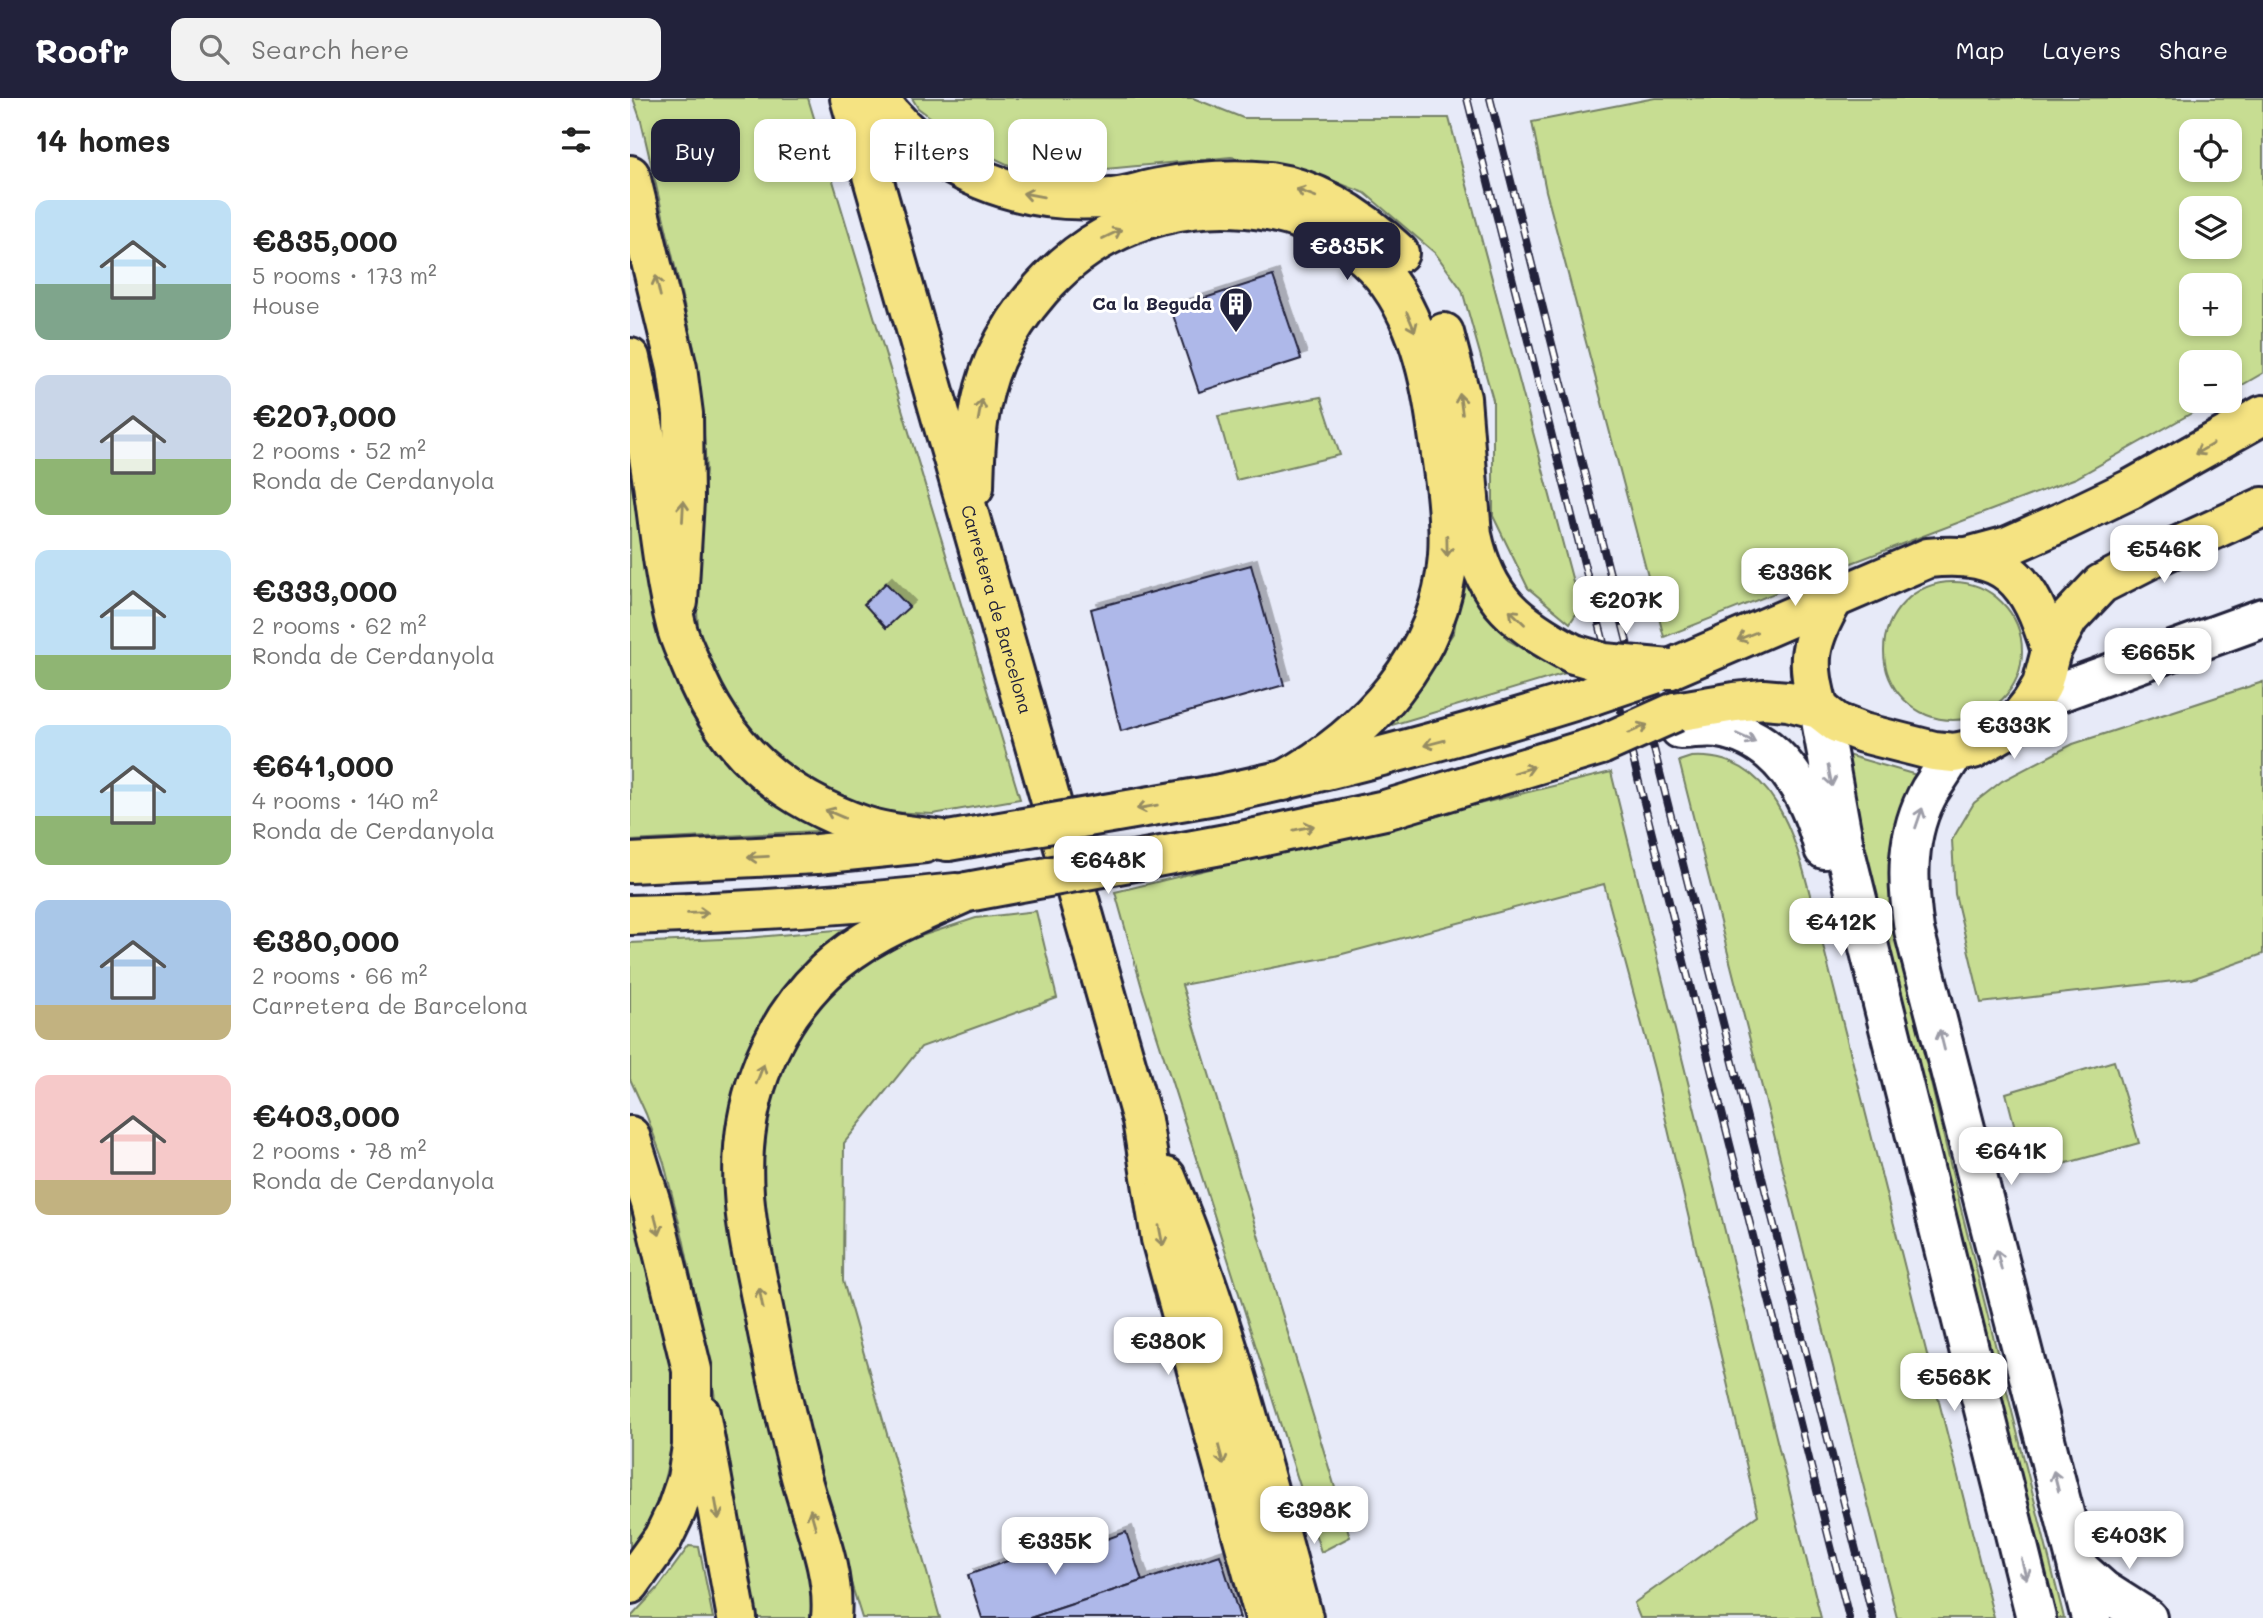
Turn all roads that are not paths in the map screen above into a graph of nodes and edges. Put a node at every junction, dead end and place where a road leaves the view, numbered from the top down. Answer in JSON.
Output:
{"nodes":[{"id":1,"x":850,"y":98,"type":"edge"},
{"id":2,"x":878,"y":98,"type":"edge"},
{"id":3,"x":630,"y":175,"type":"edge"},
{"id":4,"x":630,"y":358,"type":"edge"},
{"id":5,"x":2263,"y":415,"type":"edge"},
{"id":6,"x":2263,"y":507,"type":"edge"},
{"id":7,"x":974,"y":527,"type":"junction"},
{"id":8,"x":1967,"y":557,"type":"junction"},
{"id":9,"x":1833,"y":600,"type":"junction"},
{"id":10,"x":2263,"y":618,"type":"edge"},
{"id":11,"x":676,"y":628,"type":"junction"},
{"id":12,"x":2051,"y":651,"type":"junction"},
{"id":13,"x":1670,"y":669,"type":"junction"},
{"id":14,"x":2032,"y":702,"type":"junction"},
{"id":15,"x":1819,"y":709,"type":"junction"},
{"id":16,"x":1677,"y":720,"type":"junction"},
{"id":17,"x":1954,"y":753,"type":"junction"},
{"id":18,"x":1283,"y":781,"type":"junction"},
{"id":19,"x":948,"y":841,"type":"junction"},
{"id":20,"x":630,"y":863,"type":"edge"},
{"id":21,"x":967,"y":891,"type":"junction"},
{"id":22,"x":630,"y":915,"type":"edge"},
{"id":23,"x":1142,"y":1120,"type":"junction"},
{"id":24,"x":630,"y":1136,"type":"edge"},
{"id":25,"x":1930,"y":1194,"type":"junction"},
{"id":26,"x":692,"y":1370,"type":"junction"},
{"id":27,"x":2078,"y":1569,"type":"junction"},
{"id":28,"x":630,"y":1584,"type":"edge"},
{"id":29,"x":835,"y":1607,"type":"edge"},
{"id":30,"x":737,"y":1618,"type":"edge"},
{"id":31,"x":1265,"y":1618,"type":"edge"},
{"id":32,"x":1303,"y":1618,"type":"edge"},
{"id":33,"x":2036,"y":1618,"type":"edge"},
{"id":34,"x":2091,"y":1618,"type":"edge"},
{"id":35,"x":2147,"y":1618,"type":"edge"}],
"edges":[{"from":1,"to":7,"type":"main road","name":"Carretera de Barcelona"},
{"from":13,"to":2,"type":"main road","one_way":true,"bridge":true},
{"from":11,"to":3,"type":"main road","one_way":true},
{"from":4,"to":11,"type":"main road"},
{"from":5,"to":8,"type":"main road","one_way":true},
{"from":6,"to":12,"type":"main road"},
{"from":7,"to":18,"type":"main road","one_way":true},
{"from":7,"to":23,"type":"main road","name":"Carretera de Barcelona"},
{"from":8,"to":9,"type":"main road"},
{"from":8,"to":12,"type":"main road"},
{"from":9,"to":13,"type":"main road","one_way":true},
{"from":9,"to":15,"type":"main road"},
{"from":10,"to":14,"type":"street"},
{"from":19,"to":11,"type":"main road","one_way":true},
{"from":12,"to":14,"type":"main road"},
{"from":13,"to":18,"type":"main road","one_way":true,"bridge":true},
{"from":14,"to":17,"type":"main road"},
{"from":15,"to":16,"type":"main road"},
{"from":15,"to":17,"type":"main road"},
{"from":15,"to":25,"type":"street","one_way":true},
{"from":21,"to":16,"type":"main road","one_way":true,"bridge":true},
{"from":16,"to":25,"type":"street","one_way":true},
{"from":27,"to":17,"type":"street","one_way":true},
{"from":18,"to":19,"type":"main road","one_way":true,"bridge":true},
{"from":19,"to":20,"type":"main road","one_way":true},
{"from":22,"to":21,"type":"main road","one_way":true},
{"from":29,"to":21,"type":"main road","one_way":true},
{"from":23,"to":31,"type":"main road","name":"Carretera de Barcelona","one_way":true},
{"from":23,"to":32,"type":"main road","name":"Carretera de Barcelona"},
{"from":24,"to":26,"type":"main road","one_way":true},
{"from":25,"to":33,"type":"street","one_way":true},
{"from":26,"to":28,"type":"main road"},
{"from":26,"to":30,"type":"main road","one_way":true},
{"from":27,"to":34,"type":"street"},
{"from":27,"to":35,"type":"street"}]}
